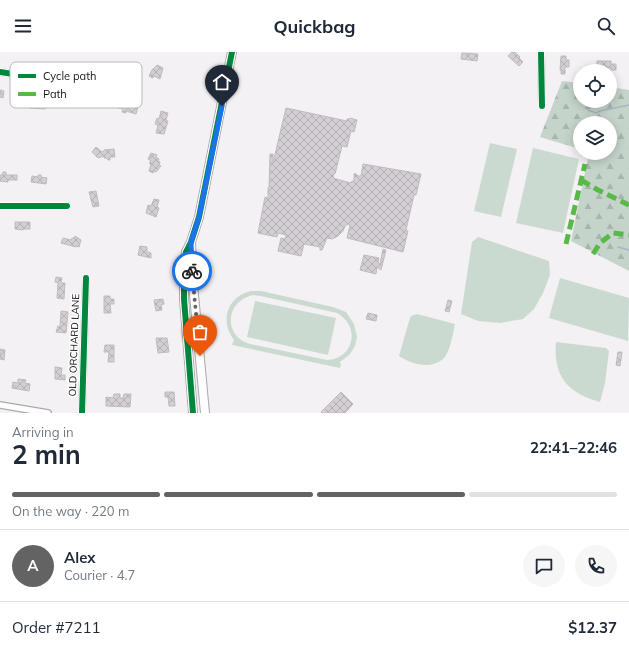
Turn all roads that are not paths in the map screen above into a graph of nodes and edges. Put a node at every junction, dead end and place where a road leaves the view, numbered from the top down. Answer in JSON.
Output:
{"nodes":[{"id":1,"x":232,"y":52,"type":"edge"},
{"id":2,"x":541,"y":52,"type":"edge"},
{"id":3,"x":0,"y":72,"type":"edge"},
{"id":4,"x":10,"y":74,"type":"edge"},
{"id":5,"x":542,"y":106,"type":"dead end"},
{"id":6,"x":0,"y":206,"type":"edge"},
{"id":7,"x":67,"y":206,"type":"dead end"},
{"id":8,"x":191,"y":242,"type":"junction"},
{"id":9,"x":86,"y":278,"type":"dead end"},
{"id":10,"x":184,"y":299,"type":"junction"},
{"id":11,"x":194,"y":299,"type":"junction"},
{"id":12,"x":0,"y":405,"type":"edge"},
{"id":13,"x":48,"y":413,"type":"edge"},
{"id":14,"x":82,"y":413,"type":"edge"},
{"id":15,"x":193,"y":413,"type":"edge"},
{"id":16,"x":205,"y":413,"type":"edge"}],
"edges":[{"from":1,"to":8,"type":"street"},
{"from":2,"to":5,"type":"street"},
{"from":3,"to":4,"type":"street"},
{"from":6,"to":7,"type":"street"},
{"from":8,"to":10,"type":"street"},
{"from":8,"to":11,"type":"street"},
{"from":9,"to":14,"type":"street","name":"OLD ORCHARD LANE"},
{"from":10,"to":11,"type":"street"},
{"from":10,"to":15,"type":"street"},
{"from":11,"to":16,"type":"street"},
{"from":12,"to":13,"type":"street"}]}
